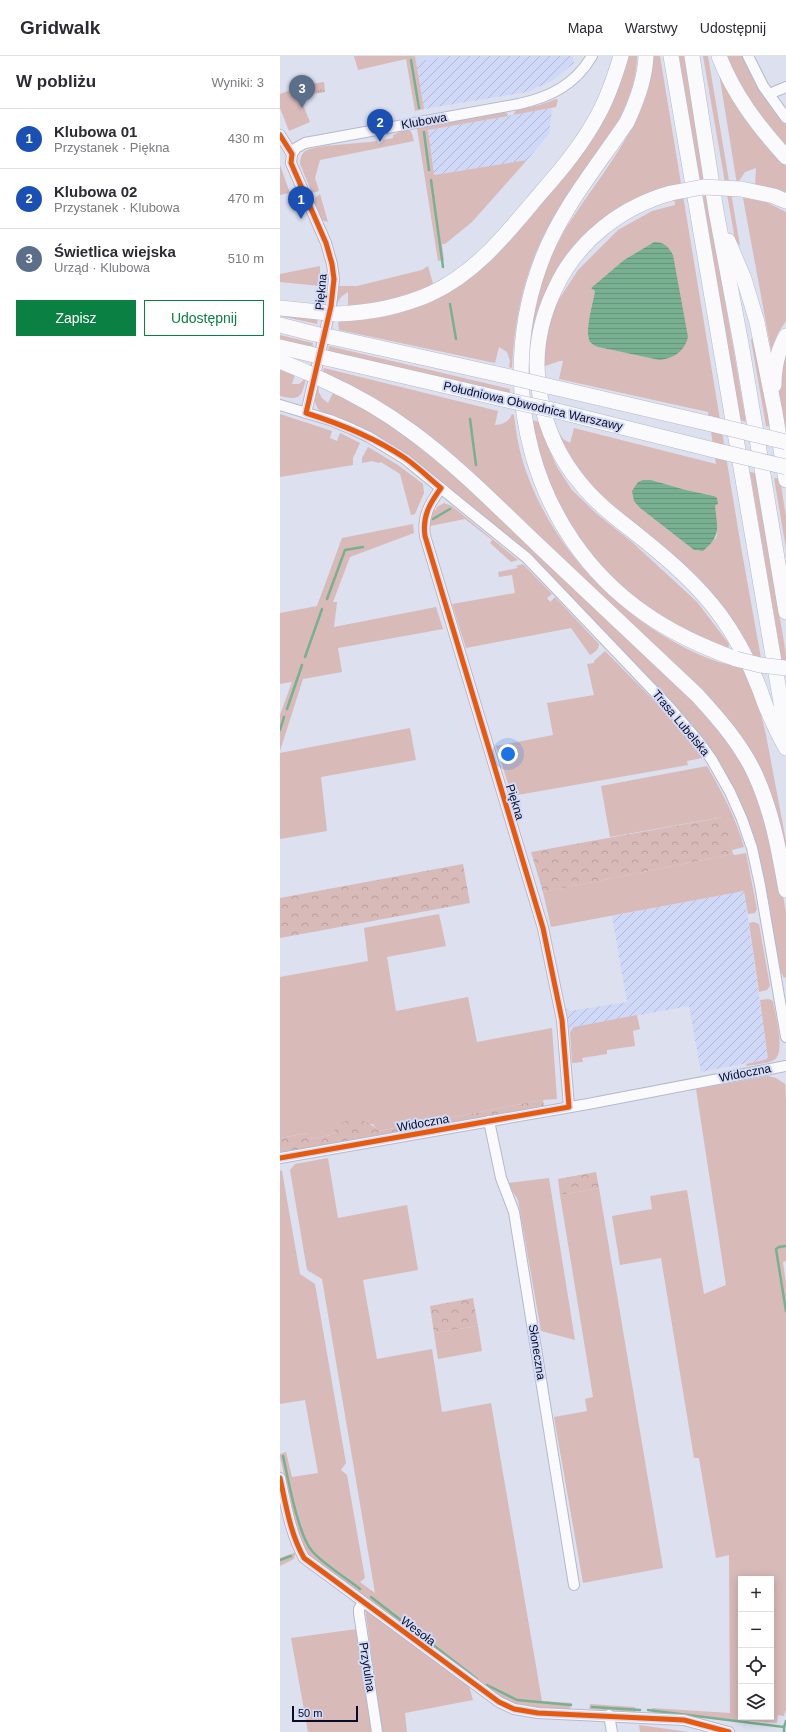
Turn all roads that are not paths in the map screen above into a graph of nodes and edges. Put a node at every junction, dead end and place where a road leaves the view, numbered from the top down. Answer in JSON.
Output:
{"nodes":[{"id":1,"x":592,"y":56,"type":"edge"},
{"id":2,"x":621,"y":56,"type":"edge"},
{"id":3,"x":646,"y":56,"type":"edge"},
{"id":4,"x":671,"y":56,"type":"edge"},
{"id":5,"x":692,"y":56,"type":"edge"},
{"id":6,"x":719,"y":56,"type":"edge"},
{"id":7,"x":748,"y":56,"type":"edge"},
{"id":8,"x":786,"y":87,"type":"edge"},
{"id":9,"x":769,"y":94,"type":"junction"},
{"id":10,"x":786,"y":118,"type":"edge"},
{"id":11,"x":280,"y":135,"type":"edge"},
{"id":12,"x":292,"y":154,"type":"junction"},
{"id":13,"x":786,"y":157,"type":"edge"},
{"id":14,"x":786,"y":201,"type":"edge"},
{"id":15,"x":716,"y":211,"type":"junction"},
{"id":16,"x":280,"y":308,"type":"edge"},
{"id":17,"x":280,"y":326,"type":"edge"},
{"id":18,"x":786,"y":336,"type":"edge"},
{"id":19,"x":280,"y":347,"type":"edge"},
{"id":20,"x":280,"y":361,"type":"edge"},
{"id":21,"x":280,"y":405,"type":"edge"},
{"id":22,"x":775,"y":412,"type":"junction"},
{"id":23,"x":306,"y":413,"type":"junction"},
{"id":24,"x":786,"y":442,"type":"edge"},
{"id":25,"x":786,"y":467,"type":"edge"},
{"id":26,"x":786,"y":480,"type":"edge"},
{"id":27,"x":441,"y":488,"type":"junction"},
{"id":28,"x":786,"y":612,"type":"edge"},
{"id":29,"x":786,"y":668,"type":"edge"},
{"id":30,"x":786,"y":732,"type":"edge"},
{"id":31,"x":786,"y":748,"type":"edge"},
{"id":32,"x":786,"y":890,"type":"edge"},
{"id":33,"x":786,"y":1037,"type":"edge"},
{"id":34,"x":786,"y":1066,"type":"edge"},
{"id":35,"x":569,"y":1107,"type":"junction"},
{"id":36,"x":489,"y":1121,"type":"junction"},
{"id":37,"x":280,"y":1158,"type":"edge"},
{"id":38,"x":280,"y":1478,"type":"edge"},
{"id":39,"x":574,"y":1585,"type":"dead end"},
{"id":40,"x":363,"y":1602,"type":"junction"},
{"id":41,"x":609,"y":1715,"type":"junction"},
{"id":42,"x":377,"y":1732,"type":"edge"},
{"id":43,"x":612,"y":1732,"type":"edge"},
{"id":44,"x":729,"y":1732,"type":"edge"}],
"edges":[{"from":1,"to":12,"type":"street","name":"Klubowa"},
{"from":2,"to":16,"type":"highway","bridge":true},
{"from":3,"to":29,"type":"highway","bridge":true},
{"from":4,"to":30,"type":"highway"},
{"from":5,"to":15,"type":"highway"},
{"from":6,"to":13,"type":"highway"},
{"from":7,"to":9,"type":"street"},
{"from":8,"to":9,"type":"street"},
{"from":9,"to":10,"type":"street"},
{"from":11,"to":12,"type":"street","name":"Piękna"},
{"from":12,"to":23,"type":"street","name":"Piękna"},
{"from":14,"to":31,"type":"highway","bridge":true},
{"from":15,"to":22,"type":"highway"},
{"from":15,"to":28,"type":"highway"},
{"from":17,"to":24,"type":"highway","name":"Południowa Obwodnica Warszawy","bridge":true},
{"from":18,"to":22,"type":"highway"},
{"from":19,"to":25,"type":"highway","name":"Południowa Obwodnica Warszawy","bridge":true},
{"from":20,"to":32,"type":"highway","bridge":true},
{"from":21,"to":23,"type":"street","name":"Trasa Lubelska"},
{"from":22,"to":26,"type":"highway"},
{"from":23,"to":27,"type":"street","name":"Trasa Lubelska"},
{"from":27,"to":33,"type":"street","name":"Trasa Lubelska"},
{"from":27,"to":35,"type":"street","name":"Piękna"},
{"from":34,"to":35,"type":"street","name":"Widoczna"},
{"from":35,"to":36,"type":"street","name":"Widoczna"},
{"from":36,"to":37,"type":"street","name":"Widoczna"},
{"from":36,"to":39,"type":"street","name":"Słoneczna"},
{"from":38,"to":40,"type":"street","name":"Wesoła"},
{"from":40,"to":41,"type":"street","name":"Wesoła"},
{"from":40,"to":42,"type":"street","name":"Przytulna"},
{"from":41,"to":43,"type":"street"},
{"from":41,"to":44,"type":"street","name":"Wesoła"}]}
